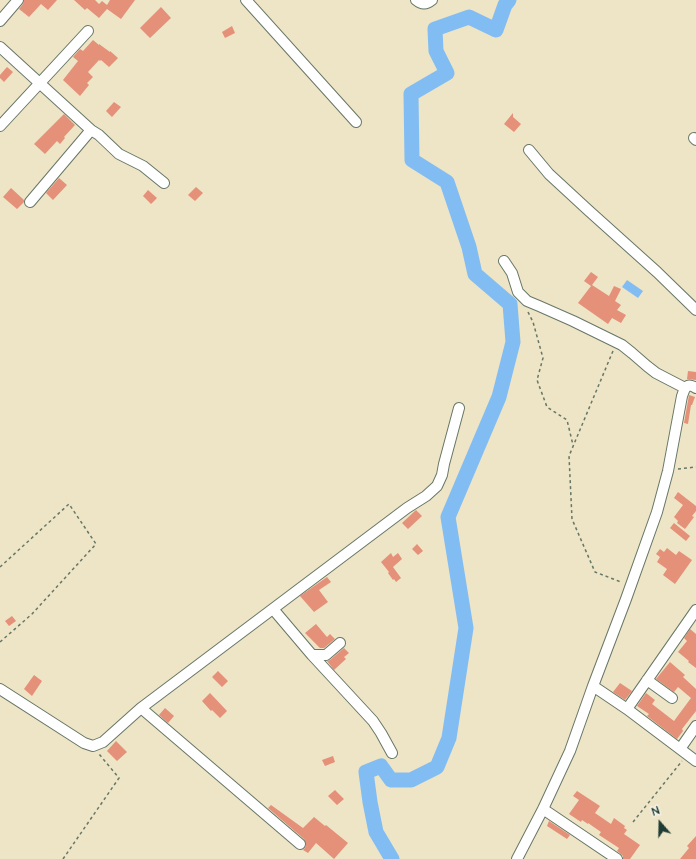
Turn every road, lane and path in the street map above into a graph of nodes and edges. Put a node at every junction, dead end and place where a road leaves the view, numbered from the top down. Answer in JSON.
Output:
{"nodes":[{"id":1,"x":18,"y":0,"type":"edge"},
{"id":2,"x":246,"y":0,"type":"edge"},
{"id":3,"x":416,"y":0,"type":"edge"},
{"id":4,"x":432,"y":0,"type":"edge"},
{"id":5,"x":0,"y":21,"type":"edge"},
{"id":6,"x":88,"y":32,"type":"dead end"},
{"id":7,"x":0,"y":47,"type":"edge"},
{"id":8,"x":41,"y":84,"type":"junction"},
{"id":9,"x":356,"y":122,"type":"dead end"},
{"id":10,"x":0,"y":126,"type":"edge"},
{"id":11,"x":91,"y":130,"type":"junction"},
{"id":12,"x":530,"y":150,"type":"dead end"},
{"id":13,"x":164,"y":183,"type":"dead end"},
{"id":14,"x":30,"y":202,"type":"dead end"},
{"id":15,"x":504,"y":260,"type":"dead end"},
{"id":16,"x":527,"y":310,"type":"dead end"},
{"id":17,"x":696,"y":310,"type":"edge"},
{"id":18,"x":617,"y":342,"type":"junction"},
{"id":19,"x":686,"y":388,"type":"junction"},
{"id":20,"x":696,"y":388,"type":"edge"},
{"id":21,"x":459,"y":408,"type":"dead end"},
{"id":22,"x":574,"y":446,"type":"junction"},
{"id":23,"x":696,"y":467,"type":"edge"},
{"id":24,"x":668,"y":471,"type":"junction"},
{"id":25,"x":0,"y":567,"type":"edge"},
{"id":26,"x":631,"y":585,"type":"junction"},
{"id":27,"x":273,"y":609,"type":"junction"},
{"id":28,"x":696,"y":610,"type":"edge"},
{"id":29,"x":0,"y":642,"type":"edge"},
{"id":30,"x":340,"y":643,"type":"dead end"},
{"id":31,"x":312,"y":655,"type":"junction"},
{"id":32,"x":647,"y":680,"type":"junction"},
{"id":33,"x":593,"y":686,"type":"junction"},
{"id":34,"x":0,"y":689,"type":"edge"},
{"id":35,"x":672,"y":698,"type":"dead end"},
{"id":36,"x":141,"y":708,"type":"junction"},
{"id":37,"x":627,"y":709,"type":"junction"},
{"id":38,"x":696,"y":726,"type":"edge"},
{"id":39,"x":93,"y":746,"type":"junction"},
{"id":40,"x":683,"y":752,"type":"junction"},
{"id":41,"x":392,"y":753,"type":"dead end"},
{"id":42,"x":696,"y":761,"type":"edge"},
{"id":43,"x":543,"y":809,"type":"junction"},
{"id":44,"x":633,"y":822,"type":"dead end"},
{"id":45,"x":300,"y":844,"type":"dead end"},
{"id":46,"x":63,"y":859,"type":"edge"},
{"id":47,"x":516,"y":859,"type":"edge"},
{"id":48,"x":617,"y":859,"type":"edge"}],
"edges":[{"from":1,"to":5,"type":"street"},
{"from":2,"to":9,"type":"street"},
{"from":3,"to":4,"type":"street"},
{"from":6,"to":8,"type":"street"},
{"from":7,"to":8,"type":"street"},
{"from":8,"to":10,"type":"street"},
{"from":8,"to":11,"type":"street"},
{"from":11,"to":13,"type":"street"},
{"from":11,"to":14,"type":"street"},
{"from":12,"to":17,"type":"street"},
{"from":15,"to":18,"type":"street"},
{"from":16,"to":22,"type":"path"},
{"from":18,"to":19,"type":"street"},
{"from":18,"to":22,"type":"path"},
{"from":19,"to":20,"type":"street"},
{"from":19,"to":24,"type":"street"},
{"from":21,"to":27,"type":"street"},
{"from":22,"to":26,"type":"path"},
{"from":23,"to":24,"type":"path"},
{"from":24,"to":26,"type":"street"},
{"from":25,"to":29,"type":"path"},
{"from":26,"to":33,"type":"street"},
{"from":27,"to":31,"type":"street"},
{"from":27,"to":36,"type":"street"},
{"from":28,"to":32,"type":"street"},
{"from":30,"to":31,"type":"street"},
{"from":31,"to":41,"type":"street"},
{"from":32,"to":35,"type":"street"},
{"from":32,"to":37,"type":"street"},
{"from":33,"to":37,"type":"street"},
{"from":33,"to":43,"type":"street"},
{"from":34,"to":39,"type":"street"},
{"from":36,"to":39,"type":"street"},
{"from":36,"to":45,"type":"street"},
{"from":37,"to":40,"type":"street"},
{"from":38,"to":40,"type":"street"},
{"from":39,"to":46,"type":"path"},
{"from":40,"to":42,"type":"street"},
{"from":40,"to":44,"type":"path"},
{"from":43,"to":47,"type":"street"},
{"from":43,"to":48,"type":"street"}]}
